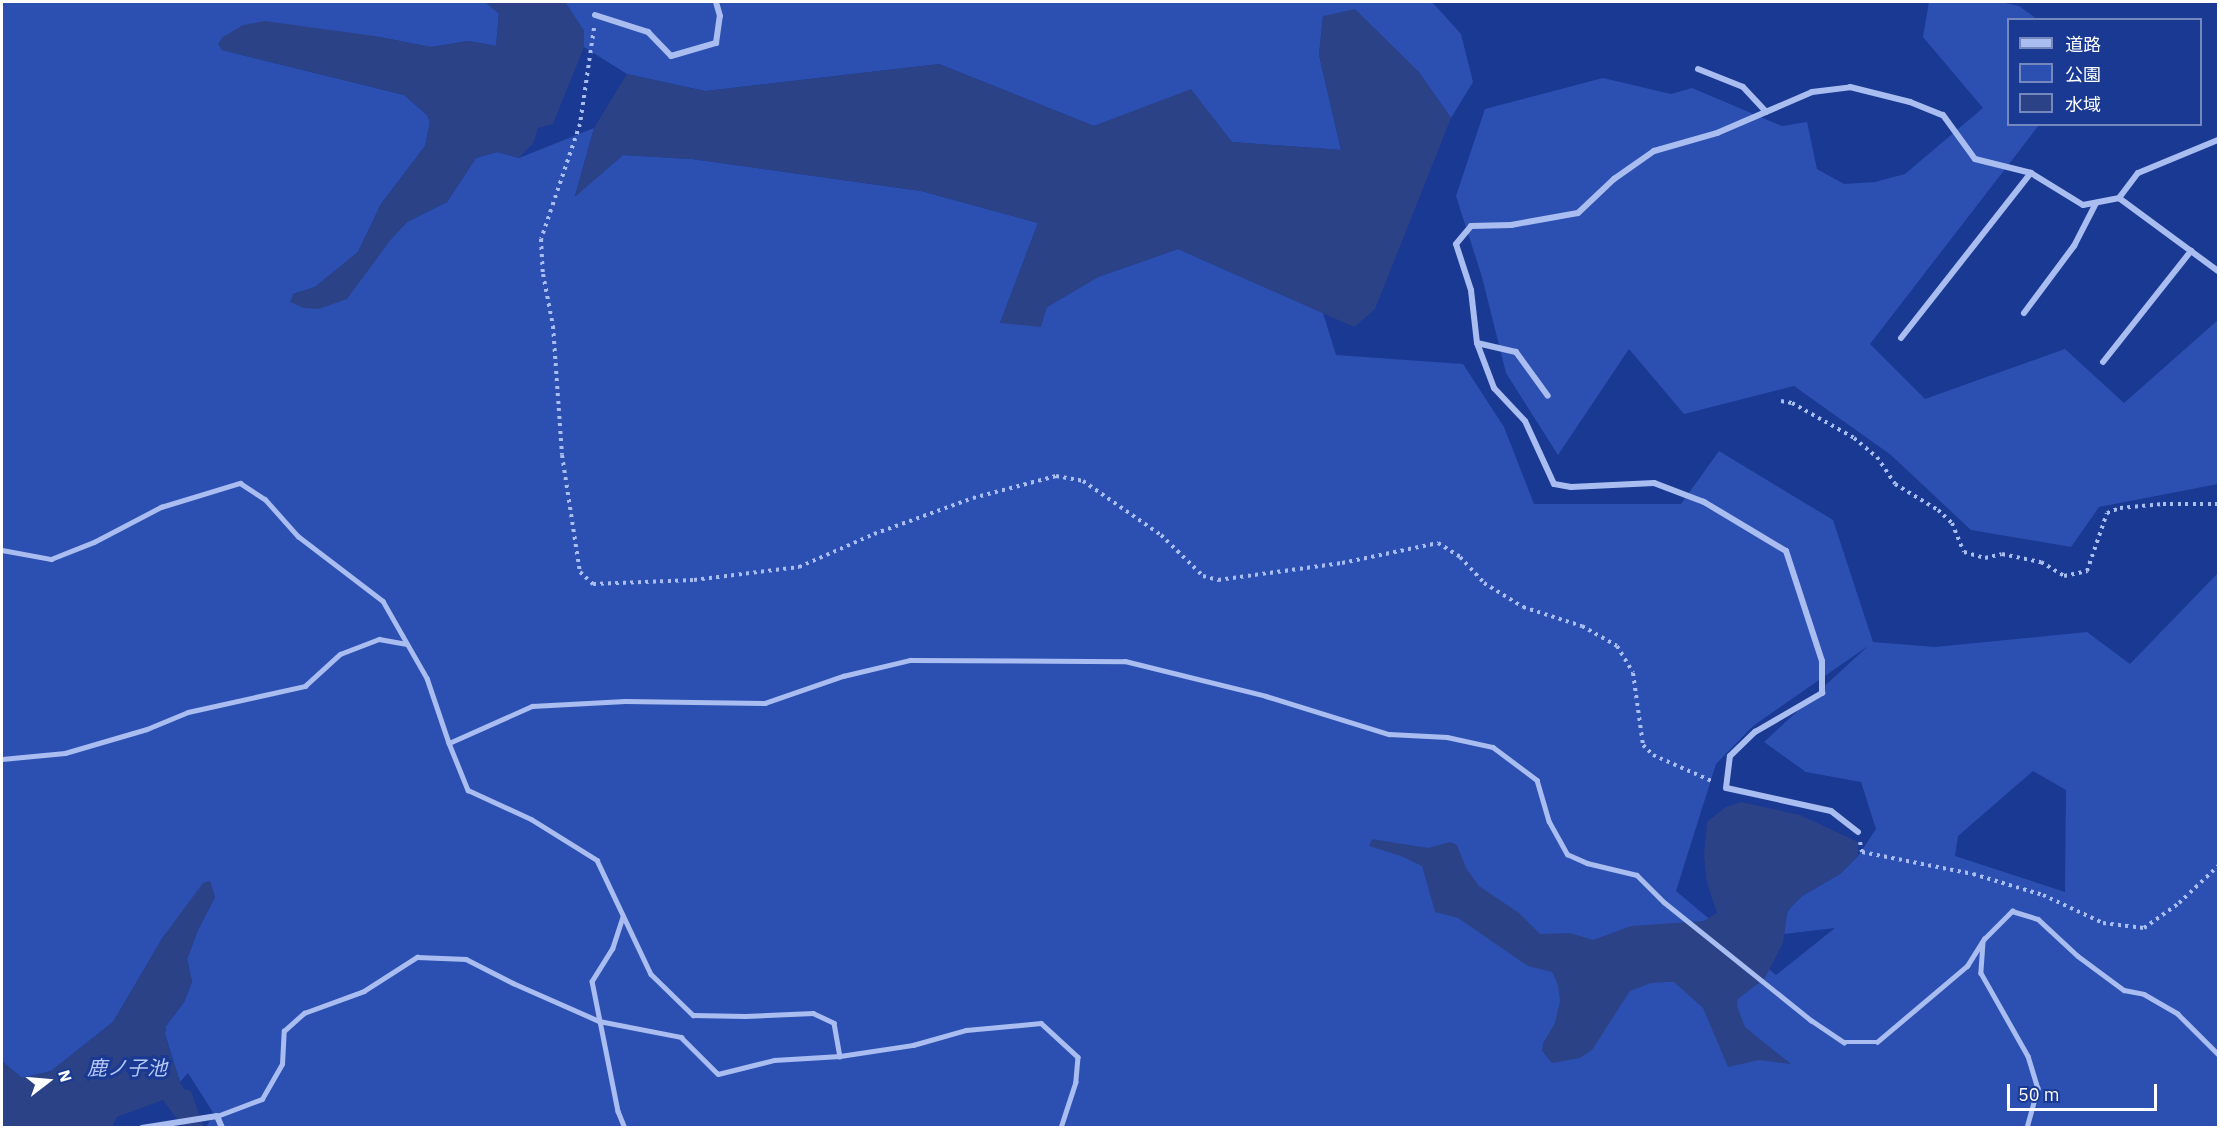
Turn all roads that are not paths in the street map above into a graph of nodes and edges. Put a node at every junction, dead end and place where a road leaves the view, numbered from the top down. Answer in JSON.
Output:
{"nodes":[{"id":1,"x":716,"y":2,"type":"edge"},
{"id":2,"x":595,"y":15,"type":"road end"},
{"id":3,"x":1698,"y":69,"type":"dead end"},
{"id":4,"x":1766,"y":112,"type":"junction"},
{"id":5,"x":2218,"y":140,"type":"edge"},
{"id":6,"x":2031,"y":173,"type":"junction"},
{"id":7,"x":2119,"y":198,"type":"junction"},
{"id":8,"x":2096,"y":203,"type":"junction"},
{"id":9,"x":2192,"y":251,"type":"junction"},
{"id":10,"x":2218,"y":272,"type":"edge"},
{"id":11,"x":2024,"y":313,"type":"dead end"},
{"id":12,"x":1901,"y":338,"type":"dead end"},
{"id":13,"x":1477,"y":343,"type":"junction"},
{"id":14,"x":2103,"y":362,"type":"dead end"},
{"id":15,"x":1548,"y":396,"type":"dead end"},
{"id":16,"x":2,"y":550,"type":"edge"},
{"id":17,"x":407,"y":644,"type":"junction"},
{"id":18,"x":449,"y":743,"type":"junction"},
{"id":19,"x":2,"y":759,"type":"edge"},
{"id":20,"x":1858,"y":832,"type":"road end"},
{"id":21,"x":623,"y":916,"type":"junction"},
{"id":22,"x":1983,"y":939,"type":"junction"},
{"id":23,"x":599,"y":1021,"type":"junction"},
{"id":24,"x":2218,"y":1054,"type":"edge"},
{"id":25,"x":840,"y":1056,"type":"junction"},
{"id":26,"x":217,"y":1116,"type":"junction"},
{"id":27,"x":142,"y":1128,"type":"edge"},
{"id":28,"x":222,"y":1128,"type":"edge"},
{"id":29,"x":625,"y":1128,"type":"edge"},
{"id":30,"x":1060,"y":1128,"type":"edge"},
{"id":31,"x":2027,"y":1128,"type":"edge"}],
"edges":[{"from":1,"to":2,"type":"street"},
{"from":3,"to":4,"type":"street"},
{"from":4,"to":6,"type":"street"},
{"from":4,"to":13,"type":"street"},
{"from":5,"to":7,"type":"street"},
{"from":6,"to":8,"type":"street"},
{"from":6,"to":12,"type":"street"},
{"from":7,"to":8,"type":"street"},
{"from":7,"to":9,"type":"street"},
{"from":8,"to":11,"type":"street"},
{"from":9,"to":10,"type":"street"},
{"from":9,"to":14,"type":"street"},
{"from":13,"to":15,"type":"street"},
{"from":13,"to":20,"type":"street"},
{"from":16,"to":17,"type":"lane"},
{"from":17,"to":18,"type":"lane"},
{"from":17,"to":19,"type":"lane"},
{"from":18,"to":21,"type":"lane"},
{"from":18,"to":22,"type":"lane"},
{"from":21,"to":23,"type":"lane"},
{"from":21,"to":25,"type":"lane"},
{"from":22,"to":24,"type":"lane"},
{"from":22,"to":31,"type":"lane"},
{"from":23,"to":25,"type":"lane"},
{"from":23,"to":26,"type":"lane"},
{"from":23,"to":29,"type":"lane"},
{"from":25,"to":30,"type":"lane"},
{"from":26,"to":27,"type":"street"},
{"from":26,"to":28,"type":"street"}]}
